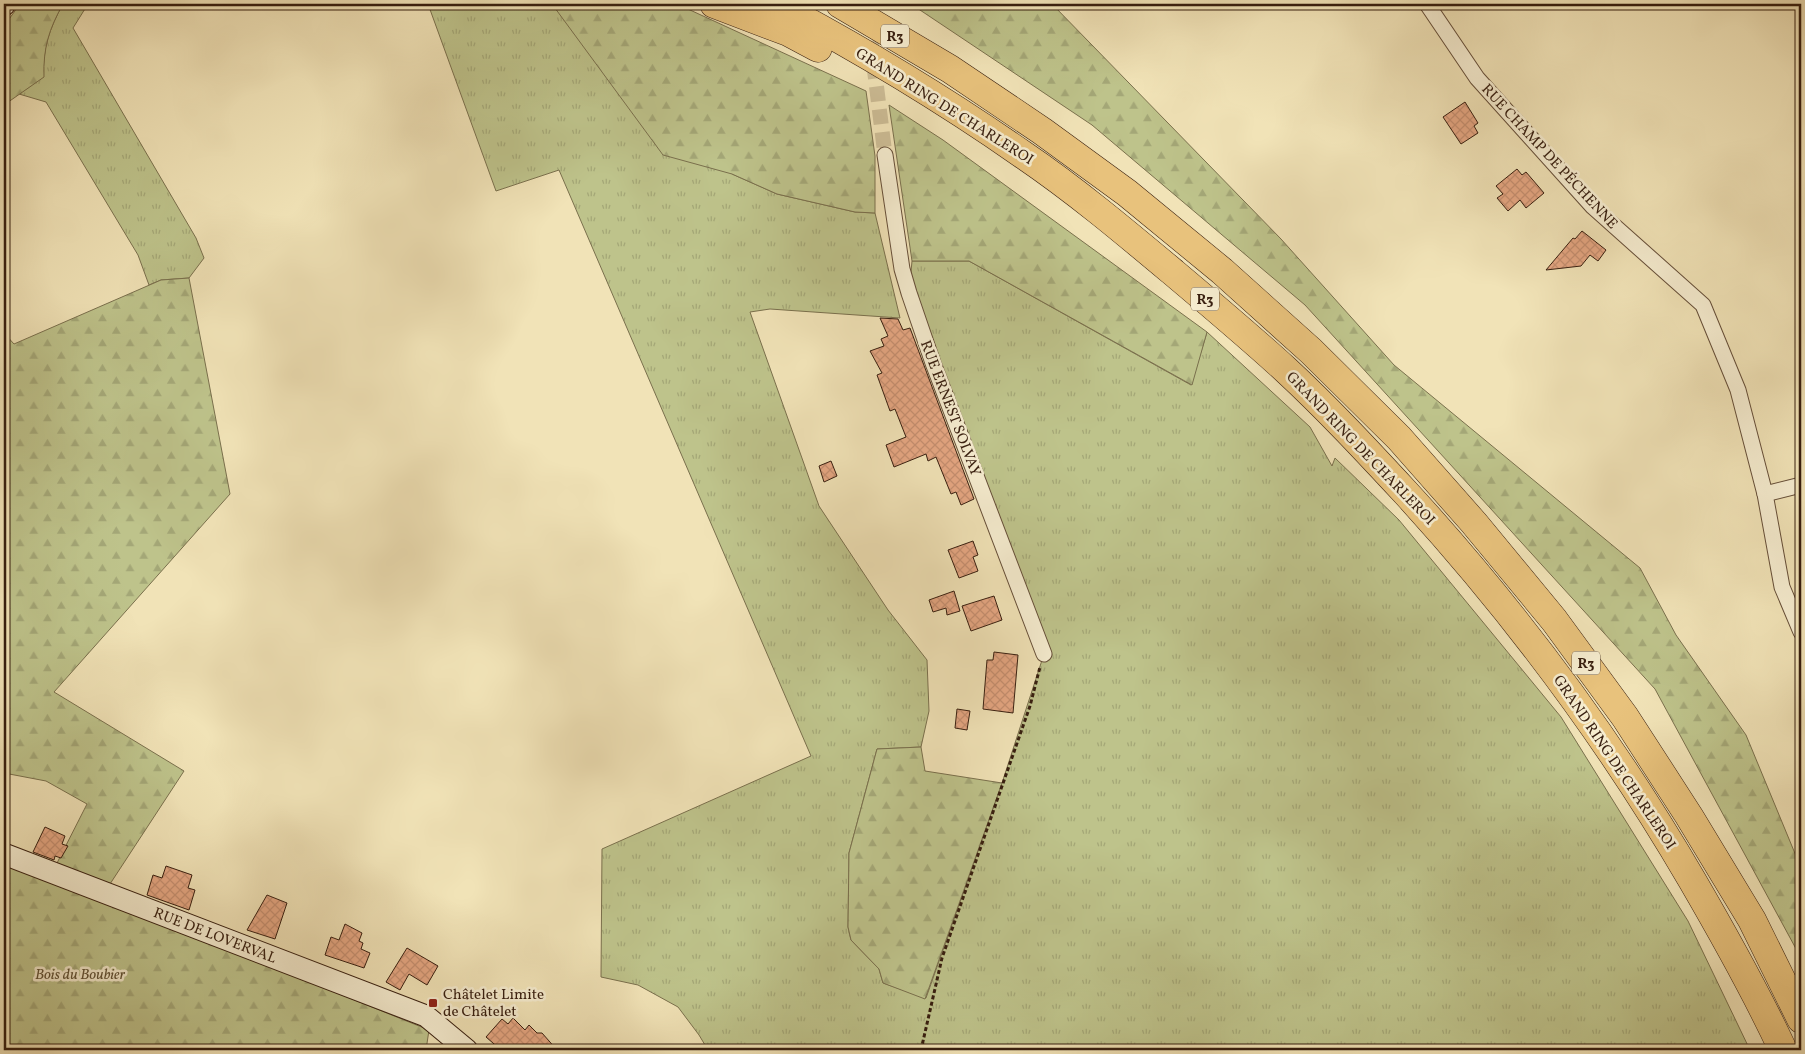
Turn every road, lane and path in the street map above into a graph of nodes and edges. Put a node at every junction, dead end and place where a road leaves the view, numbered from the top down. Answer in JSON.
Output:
{"nodes":[{"id":1,"x":714,"y":4,"type":"edge"},
{"id":2,"x":775,"y":4,"type":"edge"},
{"id":3,"x":840,"y":4,"type":"edge"},
{"id":4,"x":872,"y":4,"type":"edge"},
{"id":5,"x":1427,"y":4,"type":"edge"},
{"id":6,"x":950,"y":69,"type":"junction"},
{"id":7,"x":885,"y":155,"type":"tunnel mouth"},
{"id":8,"x":1025,"y":155,"type":"junction"},
{"id":9,"x":1801,"y":485,"type":"edge"},
{"id":10,"x":1764,"y":494,"type":"junction"},
{"id":11,"x":1801,"y":632,"type":"edge"},
{"id":12,"x":1044,"y":654,"type":"joint"},
{"id":13,"x":4,"y":854,"type":"edge"},
{"id":14,"x":1801,"y":1019,"type":"edge"},
{"id":15,"x":467,"y":1050,"type":"edge"},
{"id":16,"x":921,"y":1050,"type":"edge"},
{"id":17,"x":1783,"y":1050,"type":"edge"}],
"edges":[{"from":1,"to":8,"type":"highway"},
{"from":2,"to":8,"type":"highway","name":"GRAND RING DE CHARLEROI","number":"R3"},
{"from":3,"to":6,"type":"highway","name":"GRAND RING DE CHARLEROI","number":"R3"},
{"from":4,"to":6,"type":"highway"},
{"from":5,"to":10,"type":"street","name":"RUE CHAMP DE PÉCHENNE"},
{"from":6,"to":14,"type":"highway","name":"GRAND RING DE CHARLEROI","number":"R3"},
{"from":7,"to":12,"type":"street","name":"RUE ERNEST SOLVAY"},
{"from":8,"to":17,"type":"highway","name":"GRAND RING DE CHARLEROI","number":"R3"},
{"from":9,"to":10,"type":"street"},
{"from":10,"to":11,"type":"street","name":"RUE CHAMP DE PÉCHENNE"},
{"from":12,"to":16,"type":"path"},
{"from":13,"to":15,"type":"street","name":"RUE DE LOVERVAL"}]}
